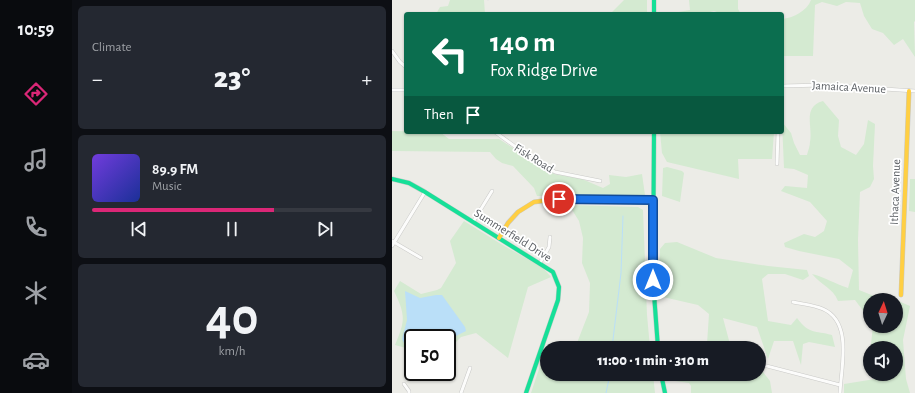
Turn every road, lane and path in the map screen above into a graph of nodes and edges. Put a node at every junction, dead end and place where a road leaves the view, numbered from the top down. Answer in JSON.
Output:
{"nodes":[{"id":1,"x":654,"y":0,"type":"edge"},
{"id":2,"x":654,"y":12,"type":"edge"},
{"id":3,"x":392,"y":51,"type":"edge"},
{"id":4,"x":404,"y":65,"type":"edge"},
{"id":5,"x":784,"y":86,"type":"edge"},
{"id":6,"x":392,"y":90,"type":"edge"},
{"id":7,"x":404,"y":90,"type":"edge"},
{"id":8,"x":909,"y":91,"type":"junction"},
{"id":9,"x":915,"y":91,"type":"edge"},
{"id":10,"x":498,"y":134,"type":"edge"},
{"id":11,"x":654,"y":134,"type":"edge"},
{"id":12,"x":778,"y":134,"type":"edge"},
{"id":13,"x":777,"y":164,"type":"dead end"},
{"id":14,"x":392,"y":179,"type":"edge"},
{"id":15,"x":600,"y":181,"type":"dead end"},
{"id":16,"x":492,"y":191,"type":"dead end"},
{"id":17,"x":425,"y":192,"type":"junction"},
{"id":18,"x":653,"y":200,"type":"junction"},
{"id":19,"x":473,"y":222,"type":"junction"},
{"id":20,"x":550,"y":237,"type":"dead end"},
{"id":21,"x":499,"y":238,"type":"junction"},
{"id":22,"x":393,"y":241,"type":"edge"},
{"id":23,"x":392,"y":246,"type":"edge"},
{"id":24,"x":421,"y":258,"type":"dead end"},
{"id":25,"x":540,"y":263,"type":"junction"},
{"id":26,"x":901,"y":293,"type":"edge"},
{"id":27,"x":793,"y":302,"type":"dead end"},
{"id":28,"x":657,"y":341,"type":"edge"},
{"id":29,"x":766,"y":366,"type":"edge"},
{"id":30,"x":470,"y":368,"type":"dead end"},
{"id":31,"x":662,"y":381,"type":"edge"},
{"id":32,"x":404,"y":384,"type":"dead end"},
{"id":33,"x":840,"y":385,"type":"junction"},
{"id":34,"x":409,"y":393,"type":"edge"},
{"id":35,"x":461,"y":393,"type":"edge"},
{"id":36,"x":526,"y":393,"type":"edge"},
{"id":37,"x":665,"y":393,"type":"edge"},
{"id":38,"x":840,"y":393,"type":"edge"}],
"edges":[{"from":1,"to":2,"type":"street"},
{"from":3,"to":4,"type":"street"},
{"from":5,"to":8,"type":"street","name":"Jamaica Avenue"},
{"from":6,"to":7,"type":"street"},
{"from":8,"to":9,"type":"street","name":"Jamaica Avenue"},
{"from":8,"to":26,"type":"street","name":"Ithaca Avenue"},
{"from":10,"to":15,"type":"street","name":"Fisk Road"},
{"from":11,"to":18,"type":"street"},
{"from":12,"to":13,"type":"street"},
{"from":14,"to":17,"type":"street","name":"Summerfield Drive"},
{"from":16,"to":19,"type":"street"},
{"from":17,"to":19,"type":"street","name":"Summerfield Drive"},
{"from":17,"to":22,"type":"street"},
{"from":18,"to":21,"type":"street"},
{"from":18,"to":28,"type":"street"},
{"from":19,"to":21,"type":"street","name":"Summerfield Drive"},
{"from":20,"to":25,"type":"street"},
{"from":21,"to":25,"type":"street","name":"Summerfield Drive"},
{"from":22,"to":23,"type":"street"},
{"from":22,"to":24,"type":"street"},
{"from":25,"to":36,"type":"street","name":"Summerfield Drive"},
{"from":27,"to":33,"type":"street"},
{"from":29,"to":33,"type":"street"},
{"from":30,"to":35,"type":"street"},
{"from":31,"to":37,"type":"street"},
{"from":32,"to":34,"type":"street"},
{"from":33,"to":38,"type":"street"}]}
